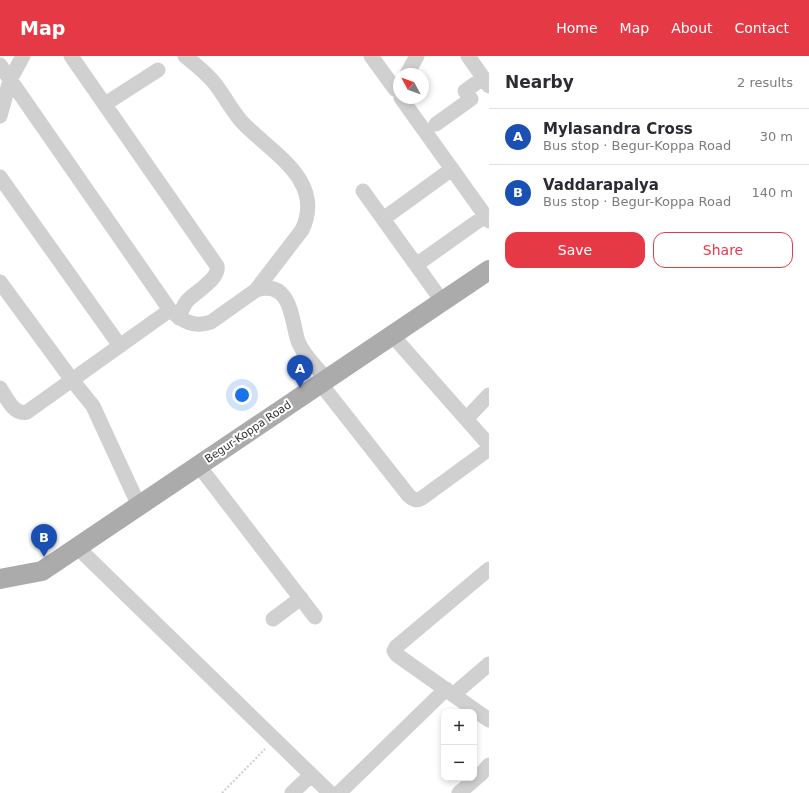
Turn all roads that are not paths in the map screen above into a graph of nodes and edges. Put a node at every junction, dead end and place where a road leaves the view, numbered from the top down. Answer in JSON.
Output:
{"nodes":[{"id":1,"x":23,"y":56,"type":"edge"},
{"id":2,"x":71,"y":56,"type":"edge"},
{"id":3,"x":185,"y":56,"type":"edge"},
{"id":4,"x":371,"y":56,"type":"edge"},
{"id":5,"x":417,"y":56,"type":"edge"},
{"id":6,"x":468,"y":56,"type":"edge"},
{"id":7,"x":0,"y":65,"type":"edge"},
{"id":8,"x":410,"y":68,"type":"edge"},
{"id":9,"x":158,"y":70,"type":"dead end"},
{"id":10,"x":485,"y":74,"type":"edge"},
{"id":11,"x":10,"y":80,"type":"junction"},
{"id":12,"x":393,"y":84,"type":"edge"},
{"id":13,"x":104,"y":104,"type":"junction"},
{"id":14,"x":407,"y":104,"type":"edge"},
{"id":15,"x":0,"y":116,"type":"edge"},
{"id":16,"x":436,"y":124,"type":"dead end"},
{"id":17,"x":452,"y":169,"type":"junction"},
{"id":18,"x":0,"y":177,"type":"edge"},
{"id":19,"x":363,"y":191,"type":"dead end"},
{"id":20,"x":383,"y":219,"type":"junction"},
{"id":21,"x":487,"y":219,"type":"edge"},
{"id":22,"x":416,"y":265,"type":"junction"},
{"id":23,"x":489,"y":270,"type":"edge"},
{"id":24,"x":0,"y":282,"type":"edge"},
{"id":25,"x":256,"y":290,"type":"junction"},
{"id":26,"x":442,"y":301,"type":"junction"},
{"id":27,"x":174,"y":314,"type":"junction"},
{"id":28,"x":392,"y":335,"type":"junction"},
{"id":29,"x":120,"y":346,"type":"junction"},
{"id":30,"x":72,"y":380,"type":"junction"},
{"id":31,"x":323,"y":381,"type":"junction"},
{"id":32,"x":0,"y":388,"type":"edge"},
{"id":33,"x":489,"y":395,"type":"edge"},
{"id":34,"x":466,"y":419,"type":"junction"},
{"id":35,"x":489,"y":445,"type":"edge"},
{"id":36,"x":489,"y":449,"type":"edge"},
{"id":37,"x":199,"y":466,"type":"junction"},
{"id":38,"x":139,"y":506,"type":"junction"},
{"id":39,"x":78,"y":547,"type":"junction"},
{"id":40,"x":489,"y":569,"type":"edge"},
{"id":41,"x":0,"y":579,"type":"edge"},
{"id":42,"x":300,"y":598,"type":"junction"},
{"id":43,"x":315,"y":617,"type":"dead end"},
{"id":44,"x":273,"y":619,"type":"dead end"},
{"id":45,"x":489,"y":664,"type":"edge"},
{"id":46,"x":450,"y":691,"type":"junction"},
{"id":47,"x":489,"y":720,"type":"edge"},
{"id":48,"x":486,"y":773,"type":"edge"},
{"id":49,"x":311,"y":775,"type":"junction"},
{"id":50,"x":292,"y":793,"type":"edge"},
{"id":51,"x":330,"y":793,"type":"edge"},
{"id":52,"x":340,"y":793,"type":"edge"},
{"id":53,"x":459,"y":793,"type":"edge"}],
"edges":[{"from":1,"to":11,"type":"street"},
{"from":2,"to":13,"type":"street"},
{"from":3,"to":25,"type":"street"},
{"from":4,"to":12,"type":"street"},
{"from":5,"to":8,"type":"street"},
{"from":6,"to":10,"type":"street"},
{"from":7,"to":11,"type":"street"},
{"from":9,"to":13,"type":"street"},
{"from":10,"to":16,"type":"street"},
{"from":11,"to":15,"type":"street"},
{"from":11,"to":27,"type":"street"},
{"from":13,"to":27,"type":"street"},
{"from":14,"to":17,"type":"street"},
{"from":17,"to":20,"type":"street"},
{"from":17,"to":21,"type":"street"},
{"from":18,"to":29,"type":"street"},
{"from":19,"to":20,"type":"street"},
{"from":20,"to":22,"type":"street"},
{"from":21,"to":22,"type":"street"},
{"from":22,"to":26,"type":"street"},
{"from":23,"to":26,"type":"main road","name":"Begur-Koppa Road"},
{"from":24,"to":30,"type":"street"},
{"from":25,"to":27,"type":"street"},
{"from":25,"to":31,"type":"street"},
{"from":26,"to":28,"type":"main road","name":"Begur-Koppa Road"},
{"from":27,"to":29,"type":"street"},
{"from":28,"to":31,"type":"main road","name":"Begur-Koppa Road"},
{"from":28,"to":34,"type":"street"},
{"from":29,"to":30,"type":"street"},
{"from":30,"to":32,"type":"street"},
{"from":30,"to":38,"type":"street"},
{"from":31,"to":36,"type":"street"},
{"from":31,"to":37,"type":"main road","name":"Begur-Koppa Road"},
{"from":33,"to":34,"type":"street"},
{"from":34,"to":35,"type":"street"},
{"from":37,"to":38,"type":"main road","name":"Begur-Koppa Road"},
{"from":37,"to":42,"type":"street"},
{"from":38,"to":39,"type":"main road","name":"Begur-Koppa Road"},
{"from":39,"to":41,"type":"main road","name":"Begur-Koppa Road"},
{"from":39,"to":49,"type":"street"},
{"from":40,"to":46,"type":"street"},
{"from":42,"to":43,"type":"street"},
{"from":42,"to":44,"type":"street"},
{"from":45,"to":46,"type":"street"},
{"from":46,"to":47,"type":"street"},
{"from":46,"to":52,"type":"street"},
{"from":48,"to":53,"type":"street"},
{"from":49,"to":50,"type":"street"},
{"from":49,"to":51,"type":"street"}]}
